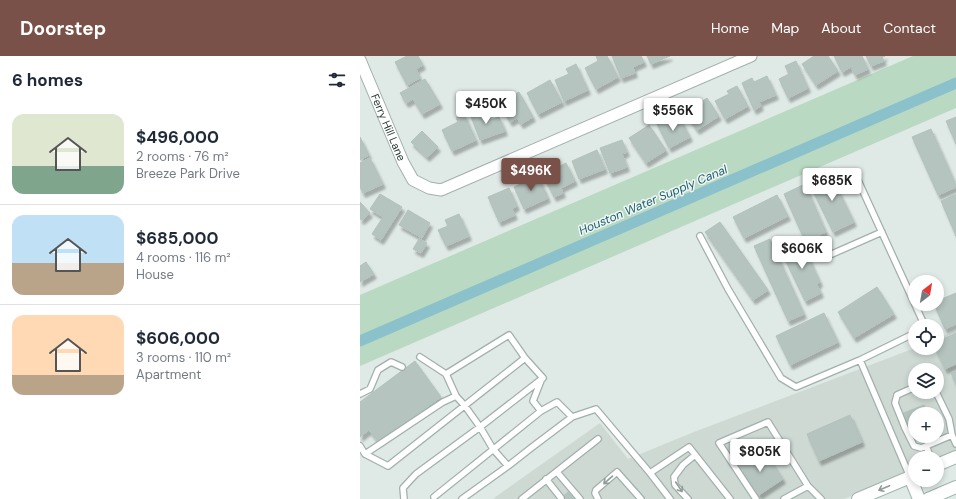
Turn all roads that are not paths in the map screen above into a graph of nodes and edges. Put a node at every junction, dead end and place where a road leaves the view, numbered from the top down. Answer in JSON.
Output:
{"nodes":[{"id":1,"x":751,"y":56,"type":"edge"},
{"id":2,"x":360,"y":60,"type":"edge"},
{"id":3,"x":856,"y":176,"type":"dead end"},
{"id":4,"x":882,"y":232,"type":"junction"},
{"id":5,"x":700,"y":236,"type":"dead end"},
{"id":6,"x":832,"y":254,"type":"dead end"},
{"id":7,"x":922,"y":319,"type":"edge"},
{"id":8,"x":908,"y":336,"type":"edge"},
{"id":9,"x":420,"y":357,"type":"dead end"},
{"id":10,"x":525,"y":358,"type":"junction"},
{"id":11,"x":860,"y":360,"type":"junction"},
{"id":12,"x":402,"y":367,"type":"dead end"},
{"id":13,"x":446,"y":374,"type":"junction"},
{"id":14,"x":542,"y":378,"type":"junction"},
{"id":15,"x":908,"y":390,"type":"edge"},
{"id":16,"x":360,"y":394,"type":"edge"},
{"id":17,"x":456,"y":396,"type":"junction"},
{"id":18,"x":939,"y":399,"type":"edge"},
{"id":19,"x":464,"y":406,"type":"junction"},
{"id":20,"x":541,"y":411,"type":"junction"},
{"id":21,"x":572,"y":417,"type":"junction"},
{"id":22,"x":480,"y":427,"type":"junction"},
{"id":23,"x":952,"y":435,"type":"junction"},
{"id":24,"x":598,"y":439,"type":"dead end"},
{"id":25,"x":956,"y":444,"type":"edge"},
{"id":26,"x":360,"y":446,"type":"edge"},
{"id":27,"x":926,"y":446,"type":"junction"},
{"id":28,"x":492,"y":450,"type":"junction"},
{"id":29,"x":928,"y":451,"type":"edge"},
{"id":30,"x":365,"y":454,"type":"junction"},
{"id":31,"x":695,"y":454,"type":"junction"},
{"id":32,"x":956,"y":457,"type":"edge"},
{"id":33,"x":944,"y":462,"type":"edge"},
{"id":34,"x":908,"y":465,"type":"edge"},
{"id":35,"x":508,"y":466,"type":"junction"},
{"id":36,"x":557,"y":472,"type":"junction"},
{"id":37,"x":650,"y":473,"type":"junction"},
{"id":38,"x":908,"y":478,"type":"edge"},
{"id":39,"x":546,"y":480,"type":"junction"},
{"id":40,"x":808,"y":486,"type":"junction"},
{"id":41,"x":916,"y":487,"type":"edge"},
{"id":42,"x":956,"y":487,"type":"edge"},
{"id":43,"x":434,"y":497,"type":"dead end"},
{"id":44,"x":561,"y":498,"type":"edge"},
{"id":45,"x":404,"y":499,"type":"edge"},
{"id":46,"x":462,"y":499,"type":"edge"},
{"id":47,"x":522,"y":499,"type":"edge"},
{"id":48,"x":580,"y":499,"type":"edge"},
{"id":49,"x":598,"y":499,"type":"edge"},
{"id":50,"x":641,"y":499,"type":"edge"},
{"id":51,"x":670,"y":499,"type":"edge"},
{"id":52,"x":688,"y":499,"type":"edge"},
{"id":53,"x":730,"y":499,"type":"edge"},
{"id":54,"x":756,"y":499,"type":"edge"},
{"id":55,"x":784,"y":499,"type":"edge"},
{"id":56,"x":821,"y":499,"type":"edge"},
{"id":57,"x":858,"y":499,"type":"edge"},
{"id":58,"x":919,"y":499,"type":"edge"},
{"id":59,"x":928,"y":499,"type":"edge"}],
"edges":[{"from":1,"to":2,"type":"street","name":"Ferry Hill Lane"},
{"from":3,"to":4,"type":"lane"},
{"from":4,"to":6,"type":"lane"},
{"from":4,"to":7,"type":"lane"},
{"from":5,"to":11,"type":"lane"},
{"from":8,"to":11,"type":"lane"},
{"from":9,"to":13,"type":"lane"},
{"from":10,"to":13,"type":"lane"},
{"from":10,"to":14,"type":"lane"},
{"from":10,"to":19,"type":"lane"},
{"from":11,"to":34,"type":"lane"},
{"from":12,"to":16,"type":"lane"},
{"from":13,"to":17,"type":"lane"},
{"from":14,"to":20,"type":"lane"},
{"from":14,"to":22,"type":"lane"},
{"from":15,"to":27,"type":"lane"},
{"from":17,"to":19,"type":"lane"},
{"from":17,"to":30,"type":"lane"},
{"from":18,"to":23,"type":"lane"},
{"from":19,"to":22,"type":"lane"},
{"from":19,"to":30,"type":"lane"},
{"from":20,"to":21,"type":"lane"},
{"from":20,"to":28,"type":"lane"},
{"from":21,"to":35,"type":"lane"},
{"from":21,"to":37,"type":"lane"},
{"from":22,"to":28,"type":"lane"},
{"from":22,"to":45,"type":"lane"},
{"from":23,"to":25,"type":"lane"},
{"from":23,"to":27,"type":"lane"},
{"from":24,"to":36,"type":"lane"},
{"from":26,"to":30,"type":"lane"},
{"from":27,"to":29,"type":"lane"},
{"from":28,"to":35,"type":"lane"},
{"from":28,"to":43,"type":"lane"},
{"from":31,"to":37,"type":"lane"},
{"from":31,"to":52,"type":"lane","one_way":true},
{"from":31,"to":53,"type":"lane"},
{"from":32,"to":33,"type":"main road"},
{"from":35,"to":46,"type":"lane"},
{"from":36,"to":39,"type":"lane"},
{"from":36,"to":48,"type":"lane"},
{"from":37,"to":51,"type":"lane"},
{"from":38,"to":57,"type":"main road","one_way":true},
{"from":39,"to":44,"type":"lane"},
{"from":39,"to":47,"type":"lane"},
{"from":40,"to":54,"type":"lane"},
{"from":40,"to":55,"type":"lane"},
{"from":40,"to":56,"type":"lane"},
{"from":41,"to":58,"type":"main road"},
{"from":42,"to":59,"type":"main road"},
{"from":50,"to":49,"type":"lane","one_way":true}]}
